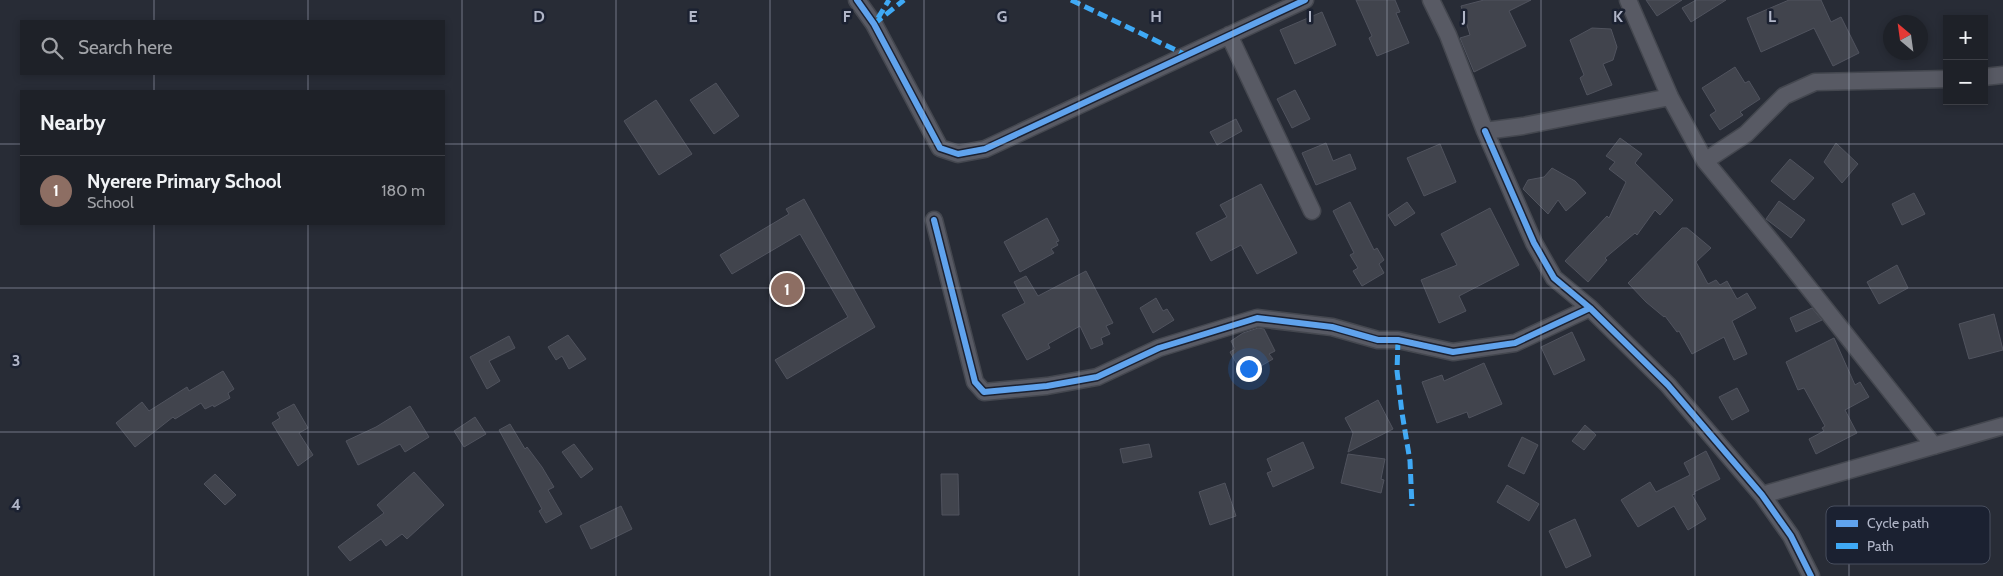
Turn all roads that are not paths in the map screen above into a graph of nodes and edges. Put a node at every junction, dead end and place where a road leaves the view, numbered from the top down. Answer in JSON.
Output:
{"nodes":[{"id":1,"x":857,"y":0,"type":"edge"},
{"id":2,"x":1305,"y":0,"type":"edge"},
{"id":3,"x":1431,"y":0,"type":"edge"},
{"id":4,"x":1628,"y":0,"type":"edge"},
{"id":5,"x":1229,"y":35,"type":"junction"},
{"id":6,"x":2003,"y":75,"type":"edge"},
{"id":7,"x":1988,"y":77,"type":"edge"},
{"id":8,"x":1943,"y":79,"type":"edge"},
{"id":9,"x":1670,"y":97,"type":"junction"},
{"id":10,"x":1485,"y":131,"type":"junction"},
{"id":11,"x":1705,"y":161,"type":"junction"},
{"id":12,"x":1312,"y":211,"type":"dead end"},
{"id":13,"x":934,"y":220,"type":"dead end"},
{"id":14,"x":1590,"y":308,"type":"junction"},
{"id":15,"x":2003,"y":426,"type":"edge"},
{"id":16,"x":1934,"y":446,"type":"junction"},
{"id":17,"x":1762,"y":495,"type":"junction"},
{"id":18,"x":1811,"y":576,"type":"edge"}],
"edges":[{"from":1,"to":5,"type":"street"},
{"from":2,"to":5,"type":"street"},
{"from":3,"to":10,"type":"street"},
{"from":4,"to":9,"type":"street"},
{"from":5,"to":12,"type":"street"},
{"from":6,"to":7,"type":"street"},
{"from":8,"to":11,"type":"street"},
{"from":9,"to":10,"type":"street"},
{"from":9,"to":11,"type":"street"},
{"from":10,"to":14,"type":"street"},
{"from":11,"to":16,"type":"street"},
{"from":13,"to":14,"type":"street"},
{"from":14,"to":17,"type":"street"},
{"from":15,"to":16,"type":"street"},
{"from":16,"to":17,"type":"street"},
{"from":17,"to":18,"type":"street"}]}
